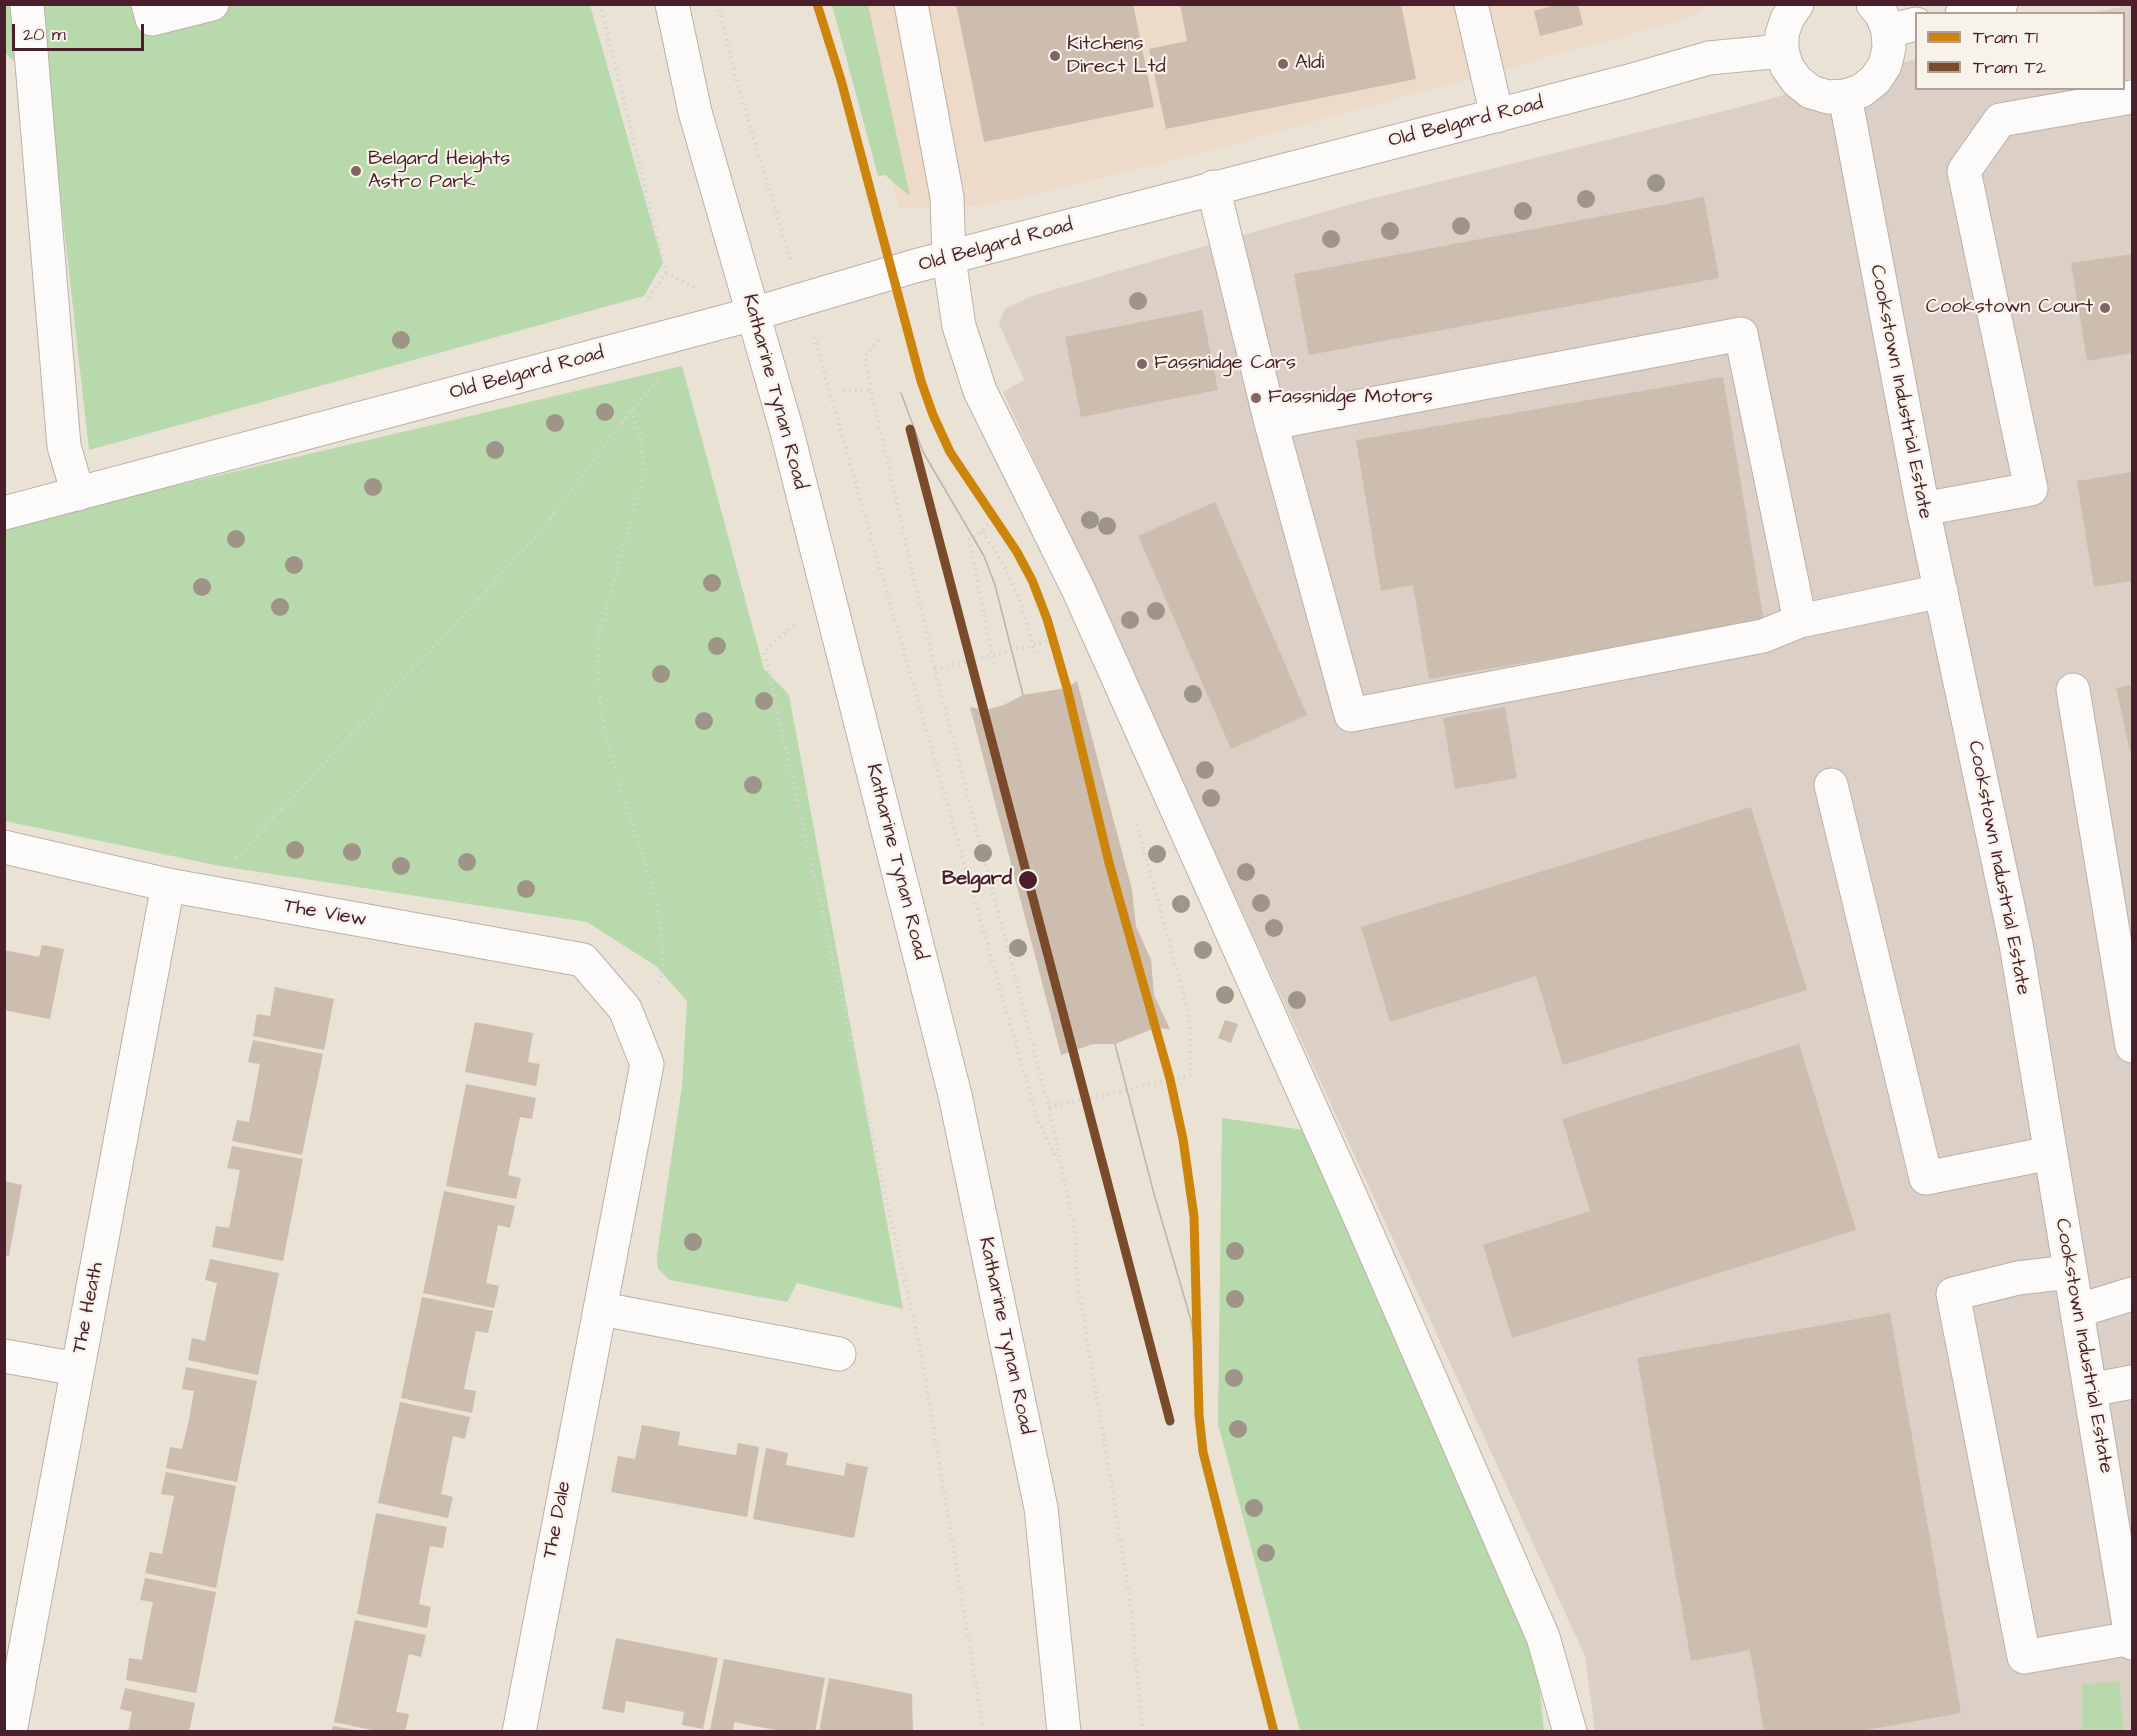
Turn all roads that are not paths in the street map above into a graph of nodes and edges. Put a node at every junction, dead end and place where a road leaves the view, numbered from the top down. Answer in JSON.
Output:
{"nodes":[{"id":1,"x":27,"y":4,"type":"edge"},
{"id":2,"x":148,"y":4,"type":"edge"},
{"id":3,"x":212,"y":4,"type":"edge"},
{"id":4,"x":672,"y":4,"type":"edge"},
{"id":5,"x":911,"y":4,"type":"edge"},
{"id":6,"x":1471,"y":4,"type":"edge"},
{"id":7,"x":1797,"y":4,"type":"edge"},
{"id":8,"x":2001,"y":4,"type":"edge"},
{"id":9,"x":1970,"y":12,"type":"edge"},
{"id":10,"x":1892,"y":20,"type":"edge"},
{"id":11,"x":1782,"y":51,"type":"junction"},
{"id":12,"x":1845,"y":96,"type":"junction"},
{"id":13,"x":2133,"y":97,"type":"edge"},
{"id":14,"x":1497,"y":116,"type":"junction"},
{"id":15,"x":1213,"y":187,"type":"junction"},
{"id":16,"x":949,"y":259,"type":"junction"},
{"id":17,"x":753,"y":314,"type":"junction"},
{"id":18,"x":1271,"y":423,"type":"junction"},
{"id":19,"x":78,"y":494,"type":"junction"},
{"id":20,"x":1923,"y":509,"type":"junction"},
{"id":21,"x":4,"y":513,"type":"edge"},
{"id":22,"x":1941,"y":591,"type":"junction"},
{"id":23,"x":1800,"y":621,"type":"junction"},
{"id":24,"x":2073,"y":690,"type":"dead end"},
{"id":25,"x":1831,"y":785,"type":"dead end"},
{"id":26,"x":4,"y":847,"type":"edge"},
{"id":27,"x":168,"y":885,"type":"junction"},
{"id":28,"x":625,"y":1009,"type":"joint"},
{"id":29,"x":2133,"y":1046,"type":"edge"},
{"id":30,"x":2050,"y":1152,"type":"junction"},
{"id":31,"x":2070,"y":1272,"type":"junction"},
{"id":32,"x":2126,"y":1296,"type":"edge"},
{"id":33,"x":602,"y":1309,"type":"junction"},
{"id":34,"x":2077,"y":1311,"type":"junction"},
{"id":35,"x":839,"y":1354,"type":"dead end"},
{"id":36,"x":4,"y":1356,"type":"edge"},
{"id":37,"x":77,"y":1369,"type":"junction"},
{"id":38,"x":2133,"y":1382,"type":"edge"},
{"id":39,"x":2090,"y":1389,"type":"junction"},
{"id":40,"x":2132,"y":1640,"type":"edge"},
{"id":41,"x":10,"y":1731,"type":"edge"},
{"id":42,"x":519,"y":1731,"type":"edge"},
{"id":43,"x":1064,"y":1731,"type":"edge"},
{"id":44,"x":1570,"y":1731,"type":"edge"}],
"edges":[{"from":1,"to":19,"type":"street"},
{"from":2,"to":3,"type":"street"},
{"from":4,"to":17,"type":"street","name":"Katharine Tynan Road"},
{"from":5,"to":16,"type":"street"},
{"from":6,"to":14,"type":"street"},
{"from":7,"to":11,"type":"street"},
{"from":8,"to":9,"type":"street"},
{"from":10,"to":12,"type":"street"},
{"from":11,"to":12,"type":"street"},
{"from":11,"to":14,"type":"street","name":"Old Belgard Road"},
{"from":12,"to":20,"type":"street","name":"Cookstown Industrial Estate"},
{"from":13,"to":20,"type":"street"},
{"from":14,"to":15,"type":"street","name":"Old Belgard Road"},
{"from":15,"to":16,"type":"street","name":"Old Belgard Road"},
{"from":15,"to":18,"type":"street"},
{"from":16,"to":17,"type":"street","name":"Old Belgard Road"},
{"from":16,"to":44,"type":"street"},
{"from":17,"to":19,"type":"street","name":"Old Belgard Road"},
{"from":17,"to":43,"type":"street","name":"Katharine Tynan Road"},
{"from":18,"to":23,"type":"street"},
{"from":18,"to":23,"type":"street"},
{"from":19,"to":21,"type":"street","name":"Old Belgard Road"},
{"from":20,"to":22,"type":"street","name":"Cookstown Industrial Estate"},
{"from":22,"to":23,"type":"street"},
{"from":22,"to":30,"type":"street","name":"Cookstown Industrial Estate"},
{"from":24,"to":29,"type":"street"},
{"from":25,"to":30,"type":"street"},
{"from":26,"to":27,"type":"street","name":"The View"},
{"from":27,"to":28,"type":"street","name":"The View"},
{"from":27,"to":37,"type":"street","name":"The Heath"},
{"from":28,"to":33,"type":"street","name":"The Dale"},
{"from":30,"to":31,"type":"street","name":"Cookstown Industrial Estate"},
{"from":31,"to":34,"type":"street","name":"Cookstown Industrial Estate"},
{"from":31,"to":40,"type":"street"},
{"from":32,"to":34,"type":"street"},
{"from":33,"to":35,"type":"street"},
{"from":33,"to":42,"type":"street","name":"The Dale"},
{"from":34,"to":39,"type":"street","name":"Cookstown Industrial Estate"},
{"from":36,"to":37,"type":"street"},
{"from":37,"to":41,"type":"street","name":"The Heath"},
{"from":38,"to":39,"type":"street"},
{"from":39,"to":40,"type":"street","name":"Cookstown Industrial Estate"}]}
